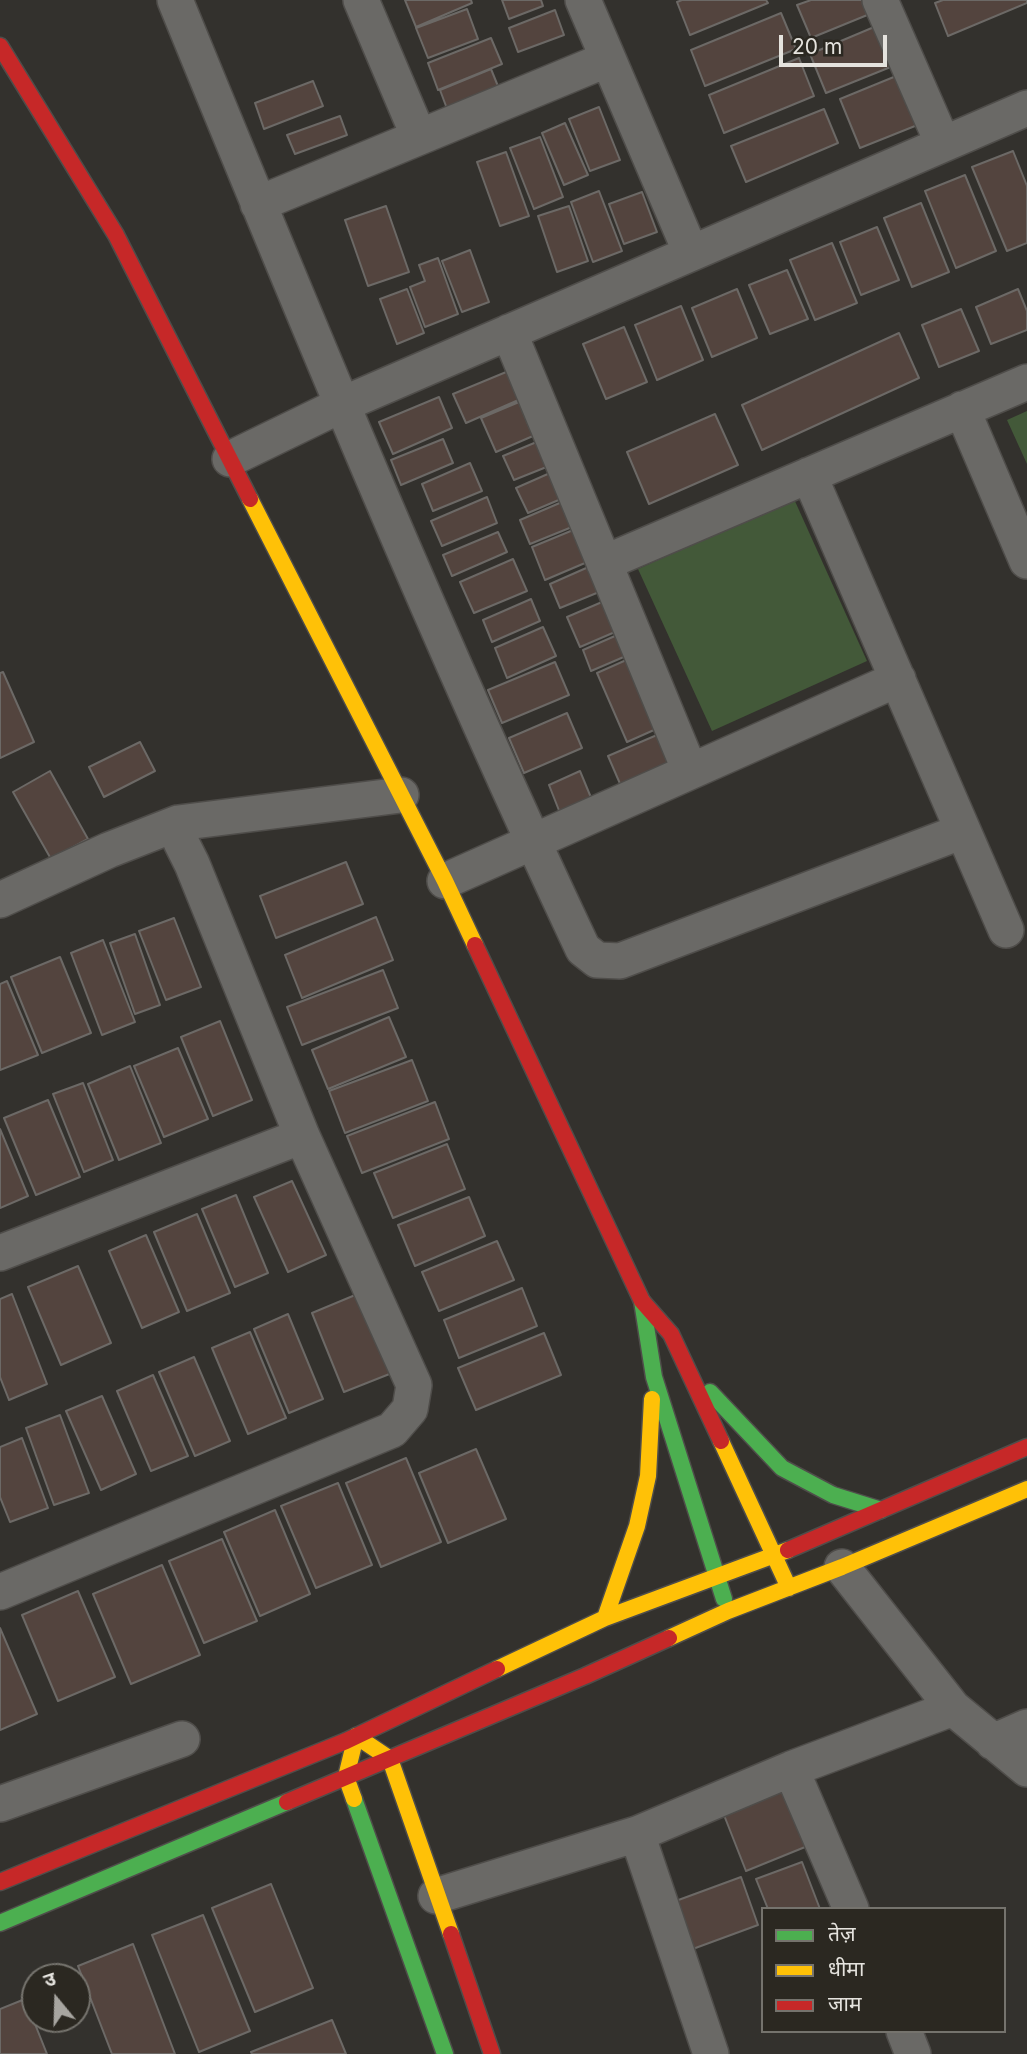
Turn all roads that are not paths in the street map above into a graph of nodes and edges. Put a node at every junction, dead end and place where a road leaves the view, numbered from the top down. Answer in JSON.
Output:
{"nodes":[{"id":1,"x":175,"y":0,"type":"edge"},
{"id":2,"x":361,"y":0,"type":"edge"},
{"id":3,"x":583,"y":0,"type":"edge"},
{"id":4,"x":880,"y":0,"type":"edge"},
{"id":5,"x":0,"y":46,"type":"edge"},
{"id":6,"x":608,"y":59,"type":"junction"},
{"id":7,"x":1027,"y":108,"type":"edge"},
{"id":8,"x":419,"y":137,"type":"junction"},
{"id":9,"x":943,"y":144,"type":"junction"},
{"id":10,"x":258,"y":204,"type":"junction"},
{"id":11,"x":691,"y":253,"type":"junction"},
{"id":12,"x":509,"y":332,"type":"junction"},
{"id":13,"x":1027,"y":382,"type":"edge"},
{"id":14,"x":341,"y":405,"type":"junction"},
{"id":15,"x":962,"y":410,"type":"junction"},
{"id":16,"x":230,"y":459,"type":"junction"},
{"id":17,"x":809,"y":475,"type":"junction"},
{"id":18,"x":1027,"y":562,"type":"edge"},
{"id":19,"x":604,"y":563,"type":"junction"},
{"id":20,"x":898,"y":679,"type":"junction"},
{"id":21,"x":690,"y":771,"type":"junction"},
{"id":22,"x":401,"y":795,"type":"junction"},
{"id":23,"x":178,"y":822,"type":"junction"},
{"id":24,"x":962,"y":831,"type":"junction"},
{"id":25,"x":533,"y":842,"type":"junction"},
{"id":26,"x":445,"y":881,"type":"junction"},
{"id":27,"x":0,"y":900,"type":"edge"},
{"id":28,"x":1006,"y":930,"type":"dead end"},
{"id":29,"x":302,"y":1136,"type":"junction"},
{"id":30,"x":0,"y":1253,"type":"edge"},
{"id":31,"x":642,"y":1301,"type":"junction"},
{"id":32,"x":685,"y":1365,"type":"junction"},
{"id":33,"x":654,"y":1377,"type":"junction"},
{"id":34,"x":1027,"y":1447,"type":"edge"},
{"id":35,"x":1027,"y":1489,"type":"edge"},
{"id":36,"x":881,"y":1510,"type":"junction"},
{"id":37,"x":774,"y":1556,"type":"junction"},
{"id":38,"x":842,"y":1567,"type":"junction"},
{"id":39,"x":717,"y":1575,"type":"junction"},
{"id":40,"x":789,"y":1588,"type":"junction"},
{"id":41,"x":0,"y":1592,"type":"edge"},
{"id":42,"x":728,"y":1611,"type":"junction"},
{"id":43,"x":605,"y":1618,"type":"junction"},
{"id":44,"x":953,"y":1708,"type":"junction"},
{"id":45,"x":1027,"y":1727,"type":"edge"},
{"id":46,"x":356,"y":1736,"type":"junction"},
{"id":47,"x":182,"y":1739,"type":"dead end"},
{"id":48,"x":993,"y":1742,"type":"junction"},
{"id":49,"x":390,"y":1759,"type":"junction"},
{"id":50,"x":791,"y":1769,"type":"junction"},
{"id":51,"x":1027,"y":1769,"type":"edge"},
{"id":52,"x":346,"y":1777,"type":"junction"},
{"id":53,"x":0,"y":1804,"type":"edge"},
{"id":54,"x":637,"y":1834,"type":"junction"},
{"id":55,"x":0,"y":1882,"type":"edge"},
{"id":56,"x":436,"y":1896,"type":"junction"},
{"id":57,"x":850,"y":1907,"type":"edge"},
{"id":58,"x":0,"y":1923,"type":"edge"},
{"id":59,"x":905,"y":2033,"type":"edge"},
{"id":60,"x":445,"y":2054,"type":"edge"},
{"id":61,"x":492,"y":2054,"type":"edge"},
{"id":62,"x":711,"y":2054,"type":"edge"},
{"id":63,"x":913,"y":2054,"type":"edge"}],
"edges":[{"from":1,"to":10,"type":"street"},
{"from":2,"to":8,"type":"street"},
{"from":3,"to":6,"type":"street"},
{"from":4,"to":9,"type":"street"},
{"from":5,"to":16,"type":"street"},
{"from":6,"to":8,"type":"street"},
{"from":6,"to":11,"type":"street"},
{"from":7,"to":9,"type":"street"},
{"from":8,"to":10,"type":"street"},
{"from":9,"to":11,"type":"street"},
{"from":10,"to":14,"type":"street"},
{"from":11,"to":12,"type":"street"},
{"from":12,"to":14,"type":"street"},
{"from":12,"to":19,"type":"street"},
{"from":13,"to":15,"type":"street"},
{"from":14,"to":16,"type":"street"},
{"from":14,"to":25,"type":"street"},
{"from":15,"to":17,"type":"street"},
{"from":15,"to":18,"type":"street"},
{"from":16,"to":22,"type":"street"},
{"from":17,"to":19,"type":"street"},
{"from":17,"to":20,"type":"street"},
{"from":19,"to":21,"type":"street"},
{"from":20,"to":21,"type":"street"},
{"from":20,"to":24,"type":"street"},
{"from":21,"to":25,"type":"street"},
{"from":22,"to":23,"type":"street"},
{"from":22,"to":26,"type":"street"},
{"from":23,"to":27,"type":"street"},
{"from":23,"to":29,"type":"street"},
{"from":24,"to":25,"type":"street"},
{"from":24,"to":28,"type":"street"},
{"from":25,"to":26,"type":"street"},
{"from":26,"to":31,"type":"street"},
{"from":29,"to":30,"type":"street"},
{"from":29,"to":41,"type":"street"},
{"from":31,"to":32,"type":"street"},
{"from":31,"to":33,"type":"street"},
{"from":32,"to":36,"type":"street"},
{"from":32,"to":37,"type":"street"},
{"from":33,"to":39,"type":"street"},
{"from":33,"to":43,"type":"street"},
{"from":34,"to":36,"type":"street"},
{"from":35,"to":38,"type":"street"},
{"from":36,"to":37,"type":"street"},
{"from":37,"to":39,"type":"street"},
{"from":37,"to":40,"type":"street"},
{"from":38,"to":40,"type":"street"},
{"from":38,"to":44,"type":"street"},
{"from":39,"to":42,"type":"street"},
{"from":39,"to":43,"type":"street"},
{"from":40,"to":42,"type":"street"},
{"from":42,"to":49,"type":"street"},
{"from":43,"to":46,"type":"street"},
{"from":44,"to":48,"type":"street"},
{"from":44,"to":50,"type":"street"},
{"from":45,"to":48,"type":"street"},
{"from":46,"to":49,"type":"street"},
{"from":46,"to":52,"type":"street"},
{"from":46,"to":55,"type":"street"},
{"from":47,"to":53,"type":"street"},
{"from":48,"to":51,"type":"street"},
{"from":49,"to":52,"type":"street"},
{"from":49,"to":56,"type":"street"},
{"from":50,"to":54,"type":"street"},
{"from":50,"to":57,"type":"street"},
{"from":52,"to":58,"type":"street"},
{"from":52,"to":60,"type":"street"},
{"from":54,"to":56,"type":"street"},
{"from":54,"to":62,"type":"street"},
{"from":56,"to":61,"type":"street"},
{"from":59,"to":63,"type":"street"}]}
